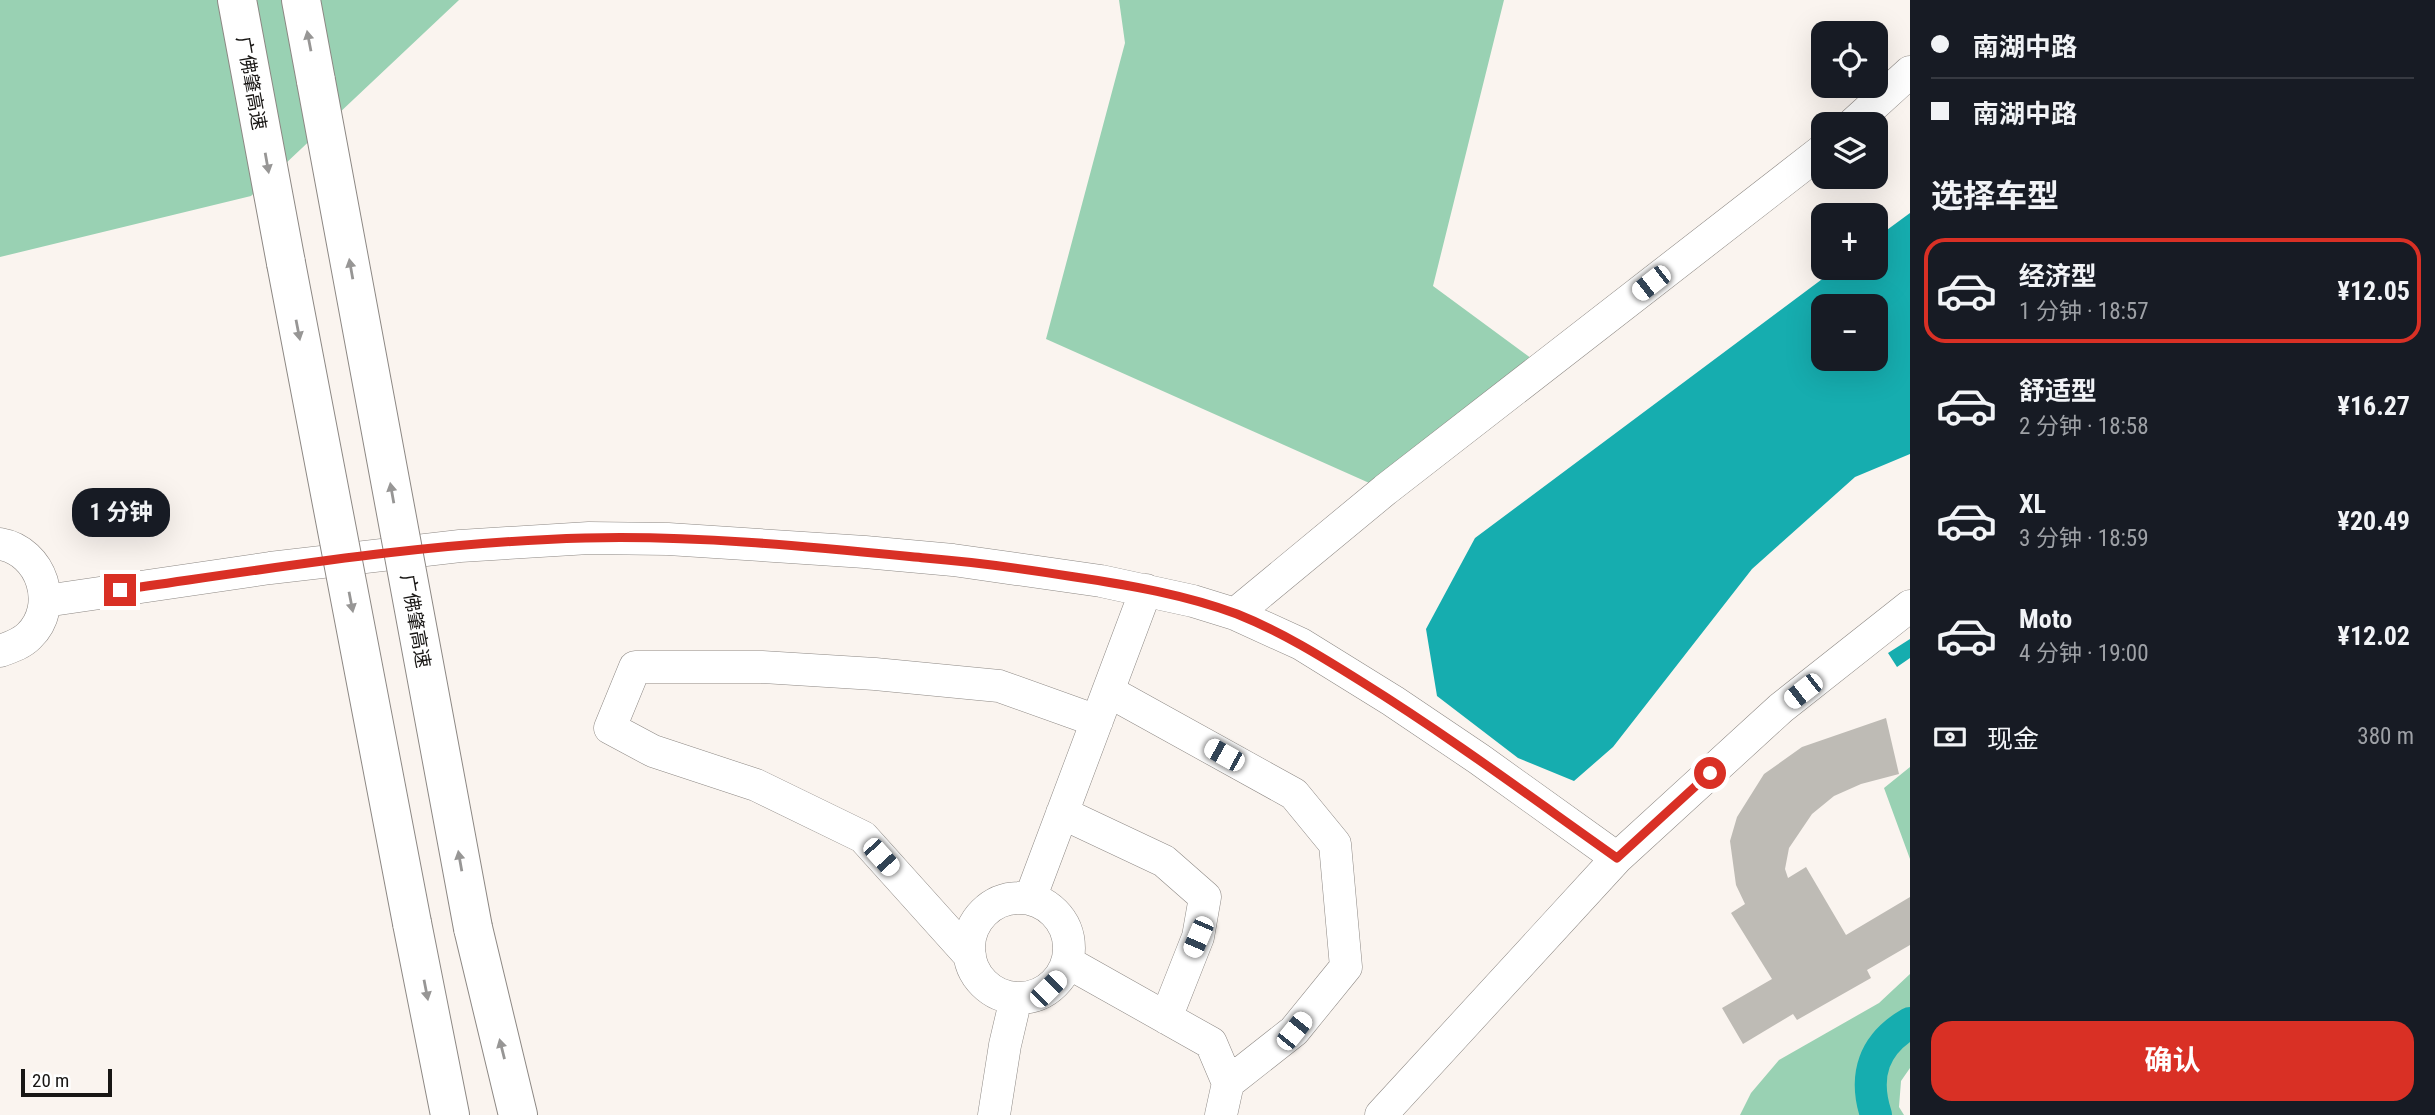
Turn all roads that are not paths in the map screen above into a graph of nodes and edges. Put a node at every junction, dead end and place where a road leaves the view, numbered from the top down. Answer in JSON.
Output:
{"nodes":[{"id":1,"x":237,"y":0,"type":"edge"},
{"id":2,"x":301,"y":0,"type":"edge"},
{"id":3,"x":1910,"y":72,"type":"edge"},
{"id":4,"x":1866,"y":112,"type":"edge"},
{"id":5,"x":1811,"y":159,"type":"edge"},
{"id":6,"x":0,"y":544,"type":"edge"},
{"id":7,"x":1146,"y":590,"type":"junction"},
{"id":8,"x":45,"y":601,"type":"junction"},
{"id":9,"x":1910,"y":606,"type":"edge"},
{"id":10,"x":1235,"y":614,"type":"junction"},
{"id":11,"x":0,"y":651,"type":"edge"},
{"id":12,"x":1108,"y":691,"type":"junction"},
{"id":13,"x":1097,"y":721,"type":"junction"},
{"id":14,"x":1062,"y":813,"type":"junction"},
{"id":15,"x":1617,"y":858,"type":"junction"},
{"id":16,"x":1030,"y":899,"type":"junction"},
{"id":17,"x":970,"y":956,"type":"junction"},
{"id":18,"x":1067,"y":962,"type":"junction"},
{"id":19,"x":1016,"y":998,"type":"junction"},
{"id":20,"x":1166,"y":1017,"type":"junction"},
{"id":21,"x":1228,"y":1083,"type":"junction"},
{"id":22,"x":450,"y":1115,"type":"edge"},
{"id":23,"x":519,"y":1115,"type":"edge"},
{"id":24,"x":994,"y":1115,"type":"edge"},
{"id":25,"x":1222,"y":1115,"type":"edge"},
{"id":26,"x":1381,"y":1115,"type":"edge"}],
"edges":[{"from":1,"to":22,"type":"highway","name":"广佛肇高速","one_way":true,"bridge":true},
{"from":23,"to":2,"type":"highway","name":"广佛肇高速","one_way":true,"bridge":true},
{"from":3,"to":4,"type":"street"},
{"from":5,"to":10,"type":"street"},
{"from":6,"to":8,"type":"street"},
{"from":7,"to":8,"type":"street"},
{"from":7,"to":10,"type":"street"},
{"from":7,"to":12,"type":"street"},
{"from":8,"to":11,"type":"street"},
{"from":9,"to":15,"type":"street"},
{"from":10,"to":15,"type":"street"},
{"from":12,"to":13,"type":"street"},
{"from":12,"to":21,"type":"street"},
{"from":13,"to":14,"type":"street"},
{"from":13,"to":17,"type":"street"},
{"from":14,"to":16,"type":"street"},
{"from":14,"to":20,"type":"street"},
{"from":15,"to":26,"type":"street"},
{"from":16,"to":17,"type":"street"},
{"from":16,"to":18,"type":"street"},
{"from":17,"to":19,"type":"street"},
{"from":18,"to":19,"type":"street"},
{"from":18,"to":20,"type":"street"},
{"from":19,"to":24,"type":"street"},
{"from":20,"to":21,"type":"street"},
{"from":21,"to":25,"type":"street"}]}
